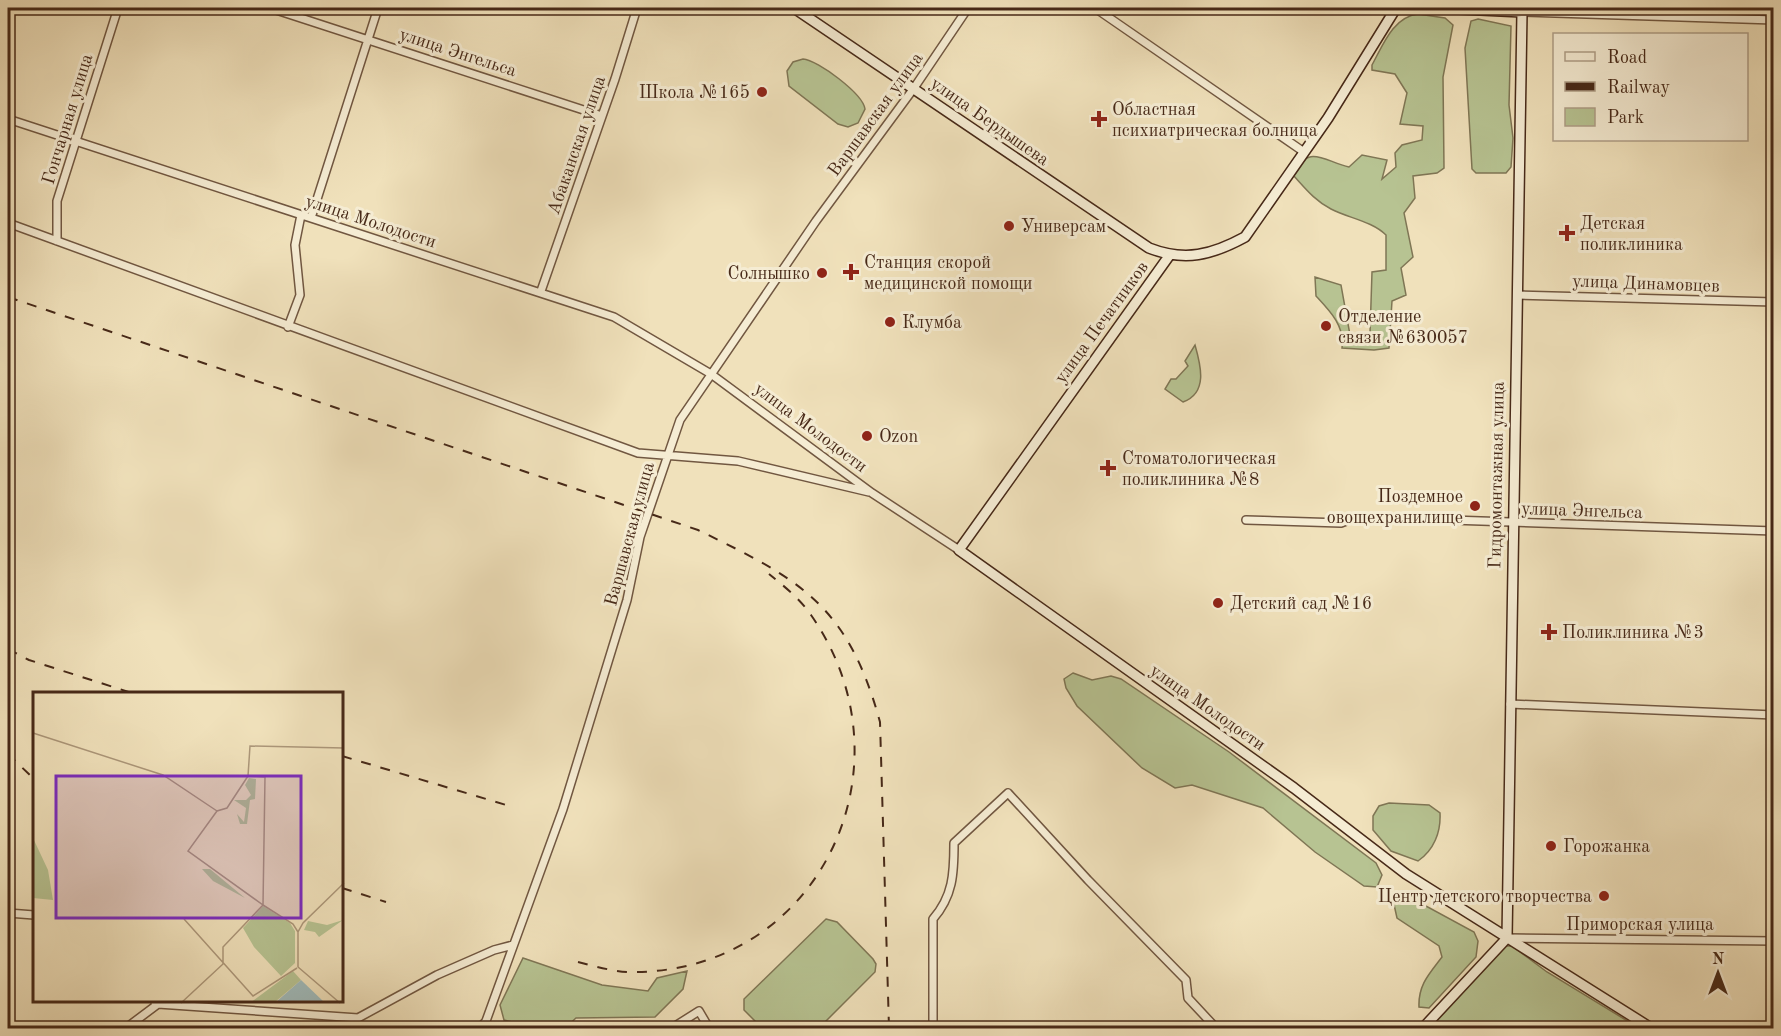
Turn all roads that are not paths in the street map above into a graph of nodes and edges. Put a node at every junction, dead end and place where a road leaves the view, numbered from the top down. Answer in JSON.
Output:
{"nodes":[{"id":1,"x":118,"y":8,"type":"edge"},
{"id":2,"x":270,"y":8,"type":"edge"},
{"id":3,"x":378,"y":8,"type":"edge"},
{"id":4,"x":637,"y":8,"type":"edge"},
{"id":5,"x":794,"y":8,"type":"edge"},
{"id":6,"x":968,"y":8,"type":"edge"},
{"id":7,"x":1095,"y":8,"type":"edge"},
{"id":8,"x":1396,"y":8,"type":"edge"},
{"id":9,"x":1438,"y":8,"type":"edge"},
{"id":10,"x":1522,"y":12,"type":"junction"},
{"id":11,"x":1773,"y":20,"type":"edge"},
{"id":12,"x":368,"y":39,"type":"junction"},
{"id":13,"x":914,"y":88,"type":"junction"},
{"id":14,"x":602,"y":116,"type":"junction"},
{"id":15,"x":8,"y":119,"type":"edge"},
{"id":16,"x":75,"y":141,"type":"junction"},
{"id":17,"x":1304,"y":152,"type":"junction"},
{"id":18,"x":301,"y":215,"type":"junction"},
{"id":19,"x":311,"y":218,"type":"junction"},
{"id":20,"x":8,"y":223,"type":"edge"},
{"id":21,"x":57,"y":241,"type":"junction"},
{"id":22,"x":1169,"y":256,"type":"junction"},
{"id":23,"x":541,"y":291,"type":"junction"},
{"id":24,"x":1516,"y":295,"type":"junction"},
{"id":25,"x":1773,"y":302,"type":"edge"},
{"id":26,"x":288,"y":327,"type":"junction"},
{"id":27,"x":711,"y":374,"type":"junction"},
{"id":28,"x":665,"y":457,"type":"junction"},
{"id":29,"x":872,"y":493,"type":"junction"},
{"id":30,"x":1246,"y":520,"type":"dead end"},
{"id":31,"x":1512,"y":523,"type":"junction"},
{"id":32,"x":1773,"y":531,"type":"edge"},
{"id":33,"x":959,"y":550,"type":"junction"},
{"id":34,"x":1510,"y":704,"type":"junction"},
{"id":35,"x":1773,"y":715,"type":"edge"},
{"id":36,"x":8,"y":913,"type":"edge"},
{"id":37,"x":33,"y":915,"type":"edge"},
{"id":38,"x":1507,"y":938,"type":"junction"},
{"id":39,"x":1773,"y":941,"type":"edge"},
{"id":40,"x":513,"y":945,"type":"junction"},
{"id":41,"x":156,"y":1003,"type":"edge"},
{"id":42,"x":126,"y":1029,"type":"edge"},
{"id":43,"x":480,"y":1029,"type":"edge"},
{"id":44,"x":672,"y":1029,"type":"edge"},
{"id":45,"x":710,"y":1029,"type":"edge"},
{"id":46,"x":933,"y":1029,"type":"edge"},
{"id":47,"x":1216,"y":1029,"type":"edge"},
{"id":48,"x":1423,"y":1029,"type":"edge"},
{"id":49,"x":1651,"y":1029,"type":"edge"}],
"edges":[{"from":1,"to":16,"type":"street","name":"Гончарная улица"},
{"from":2,"to":12,"type":"street","name":"улица Энгельса"},
{"from":3,"to":12,"type":"street"},
{"from":4,"to":14,"type":"street","name":"Абаканская улица"},
{"from":5,"to":13,"type":"street","name":"улица Бердышева"},
{"from":6,"to":13,"type":"street","name":"Варшавская улица"},
{"from":7,"to":17,"type":"street"},
{"from":8,"to":17,"type":"street","name":"улица Печатников"},
{"from":9,"to":10,"type":"street"},
{"from":10,"to":11,"type":"street"},
{"from":10,"to":24,"type":"street","name":"Гидромонтажная улица"},
{"from":12,"to":14,"type":"street","name":"улица Энгельса"},
{"from":12,"to":19,"type":"street"},
{"from":13,"to":22,"type":"street","name":"улица Бердышева"},
{"from":13,"to":27,"type":"street","name":"Варшавская улица"},
{"from":14,"to":23,"type":"street","name":"Абаканская улица"},
{"from":15,"to":16,"type":"street","name":"улица Молодости"},
{"from":16,"to":18,"type":"street","name":"улица Молодости"},
{"from":16,"to":21,"type":"street","name":"Гончарная улица"},
{"from":17,"to":22,"type":"street","name":"улица Печатников"},
{"from":18,"to":19,"type":"street","name":"улица Молодости"},
{"from":18,"to":26,"type":"street"},
{"from":19,"to":23,"type":"street","name":"улица Молодости"},
{"from":20,"to":21,"type":"street"},
{"from":21,"to":26,"type":"street"},
{"from":22,"to":33,"type":"street","name":"улица Печатников"},
{"from":23,"to":27,"type":"street","name":"улица Молодости"},
{"from":24,"to":25,"type":"street","name":"улица Динамовцев"},
{"from":24,"to":31,"type":"street","name":"Гидромонтажная улица"},
{"from":26,"to":28,"type":"street"},
{"from":27,"to":28,"type":"street","name":"Варшавская улица"},
{"from":27,"to":29,"type":"street","name":"улица Молодости"},
{"from":28,"to":29,"type":"street"},
{"from":28,"to":40,"type":"street","name":"Варшавская улица"},
{"from":29,"to":33,"type":"street","name":"улица Молодости"},
{"from":30,"to":31,"type":"street","name":"улица Энгельса"},
{"from":31,"to":32,"type":"street","name":"улица Энгельса"},
{"from":31,"to":34,"type":"street","name":"Гидромонтажная улица"},
{"from":33,"to":38,"type":"street","name":"улица Молодости"},
{"from":34,"to":35,"type":"street"},
{"from":34,"to":38,"type":"street","name":"Гидромонтажная улица"},
{"from":36,"to":37,"type":"street"},
{"from":38,"to":39,"type":"street","name":"Приморская улица"},
{"from":38,"to":48,"type":"street"},
{"from":38,"to":49,"type":"street","name":"улица Молодости"},
{"from":40,"to":41,"type":"street"},
{"from":40,"to":43,"type":"street","name":"Варшавская улица"},
{"from":41,"to":42,"type":"street"},
{"from":44,"to":45,"type":"street"},
{"from":46,"to":47,"type":"street"}]}
